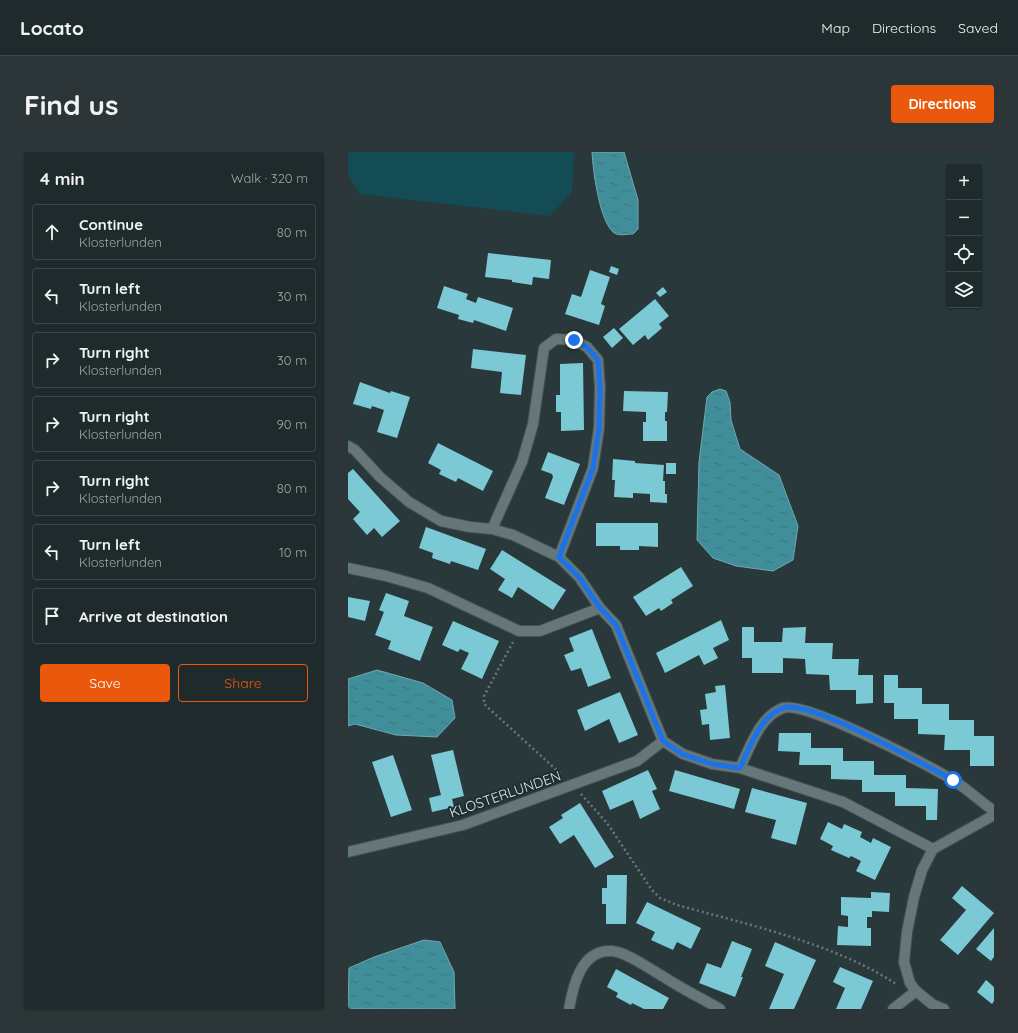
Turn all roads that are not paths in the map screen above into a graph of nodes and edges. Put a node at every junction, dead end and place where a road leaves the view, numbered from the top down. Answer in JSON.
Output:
{"nodes":[{"id":1,"x":348,"y":446,"type":"edge"},
{"id":2,"x":492,"y":529,"type":"junction"},
{"id":3,"x":559,"y":557,"type":"junction"},
{"id":4,"x":348,"y":568,"type":"edge"},
{"id":5,"x":600,"y":608,"type":"junction"},
{"id":6,"x":663,"y":741,"type":"junction"},
{"id":7,"x":740,"y":768,"type":"junction"},
{"id":8,"x":994,"y":812,"type":"edge"},
{"id":9,"x":994,"y":815,"type":"edge"},
{"id":10,"x":933,"y":849,"type":"junction"},
{"id":11,"x":348,"y":852,"type":"edge"},
{"id":12,"x":916,"y":991,"type":"junction"},
{"id":13,"x":569,"y":1009,"type":"edge"},
{"id":14,"x":720,"y":1009,"type":"edge"},
{"id":15,"x":893,"y":1009,"type":"edge"},
{"id":16,"x":944,"y":1009,"type":"edge"}],
"edges":[{"from":1,"to":2,"type":"street"},
{"from":2,"to":3,"type":"street"},
{"from":2,"to":3,"type":"street"},
{"from":3,"to":5,"type":"street"},
{"from":4,"to":5,"type":"street"},
{"from":5,"to":6,"type":"street"},
{"from":6,"to":7,"type":"street"},
{"from":6,"to":11,"type":"street","name":"KLOSTERLUNDEN"},
{"from":7,"to":8,"type":"street"},
{"from":7,"to":10,"type":"street"},
{"from":9,"to":10,"type":"street"},
{"from":10,"to":12,"type":"street"},
{"from":12,"to":15,"type":"street"},
{"from":12,"to":16,"type":"street"},
{"from":13,"to":14,"type":"street"}]}
